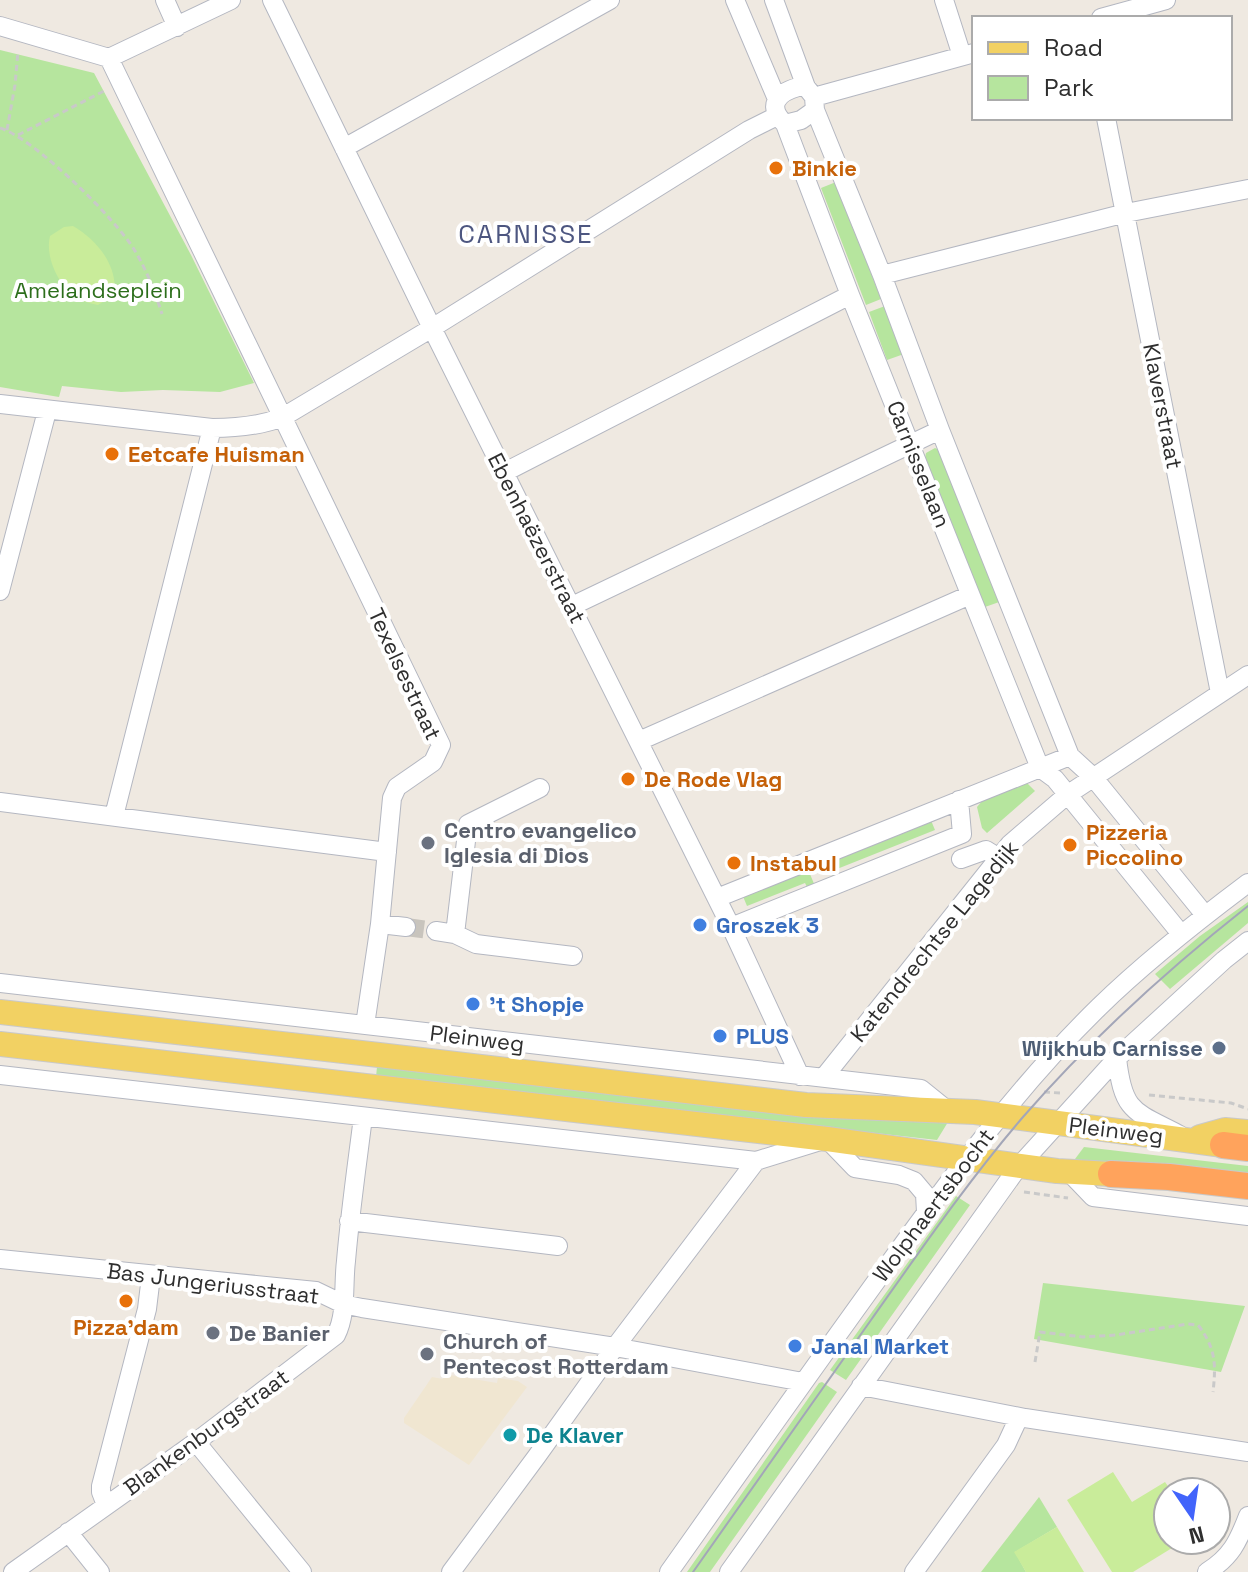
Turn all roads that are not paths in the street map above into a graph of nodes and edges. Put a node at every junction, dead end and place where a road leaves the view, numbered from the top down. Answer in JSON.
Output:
{"nodes":[{"id":1,"x":165,"y":0,"type":"edge"},
{"id":2,"x":231,"y":0,"type":"edge"},
{"id":3,"x":272,"y":0,"type":"edge"},
{"id":4,"x":610,"y":0,"type":"edge"},
{"id":5,"x":735,"y":0,"type":"edge"},
{"id":6,"x":774,"y":0,"type":"edge"},
{"id":7,"x":944,"y":0,"type":"edge"},
{"id":8,"x":1166,"y":0,"type":"edge"},
{"id":9,"x":1104,"y":11,"type":"edge"},
{"id":10,"x":0,"y":26,"type":"edge"},
{"id":11,"x":177,"y":27,"type":"junction"},
{"id":12,"x":968,"y":54,"type":"edge"},
{"id":13,"x":109,"y":58,"type":"junction"},
{"id":14,"x":812,"y":98,"type":"junction"},
{"id":15,"x":779,"y":113,"type":"junction"},
{"id":16,"x":1106,"y":120,"type":"edge"},
{"id":17,"x":344,"y":148,"type":"junction"},
{"id":18,"x":1248,"y":189,"type":"edge"},
{"id":19,"x":1126,"y":213,"type":"junction"},
{"id":20,"x":882,"y":275,"type":"junction"},
{"id":21,"x":850,"y":295,"type":"junction"},
{"id":22,"x":432,"y":328,"type":"junction"},
{"id":23,"x":0,"y":404,"type":"edge"},
{"id":24,"x":47,"y":411,"type":"junction"},
{"id":25,"x":283,"y":417,"type":"junction"},
{"id":26,"x":212,"y":428,"type":"junction"},
{"id":27,"x":940,"y":430,"type":"junction"},
{"id":28,"x":911,"y":443,"type":"junction"},
{"id":29,"x":505,"y":472,"type":"junction"},
{"id":30,"x":0,"y":591,"type":"edge"},
{"id":31,"x":970,"y":595,"type":"junction"},
{"id":32,"x":572,"y":606,"type":"junction"},
{"id":33,"x":1248,"y":675,"type":"edge"},
{"id":34,"x":1220,"y":693,"type":"junction"},
{"id":35,"x":639,"y":741,"type":"junction"},
{"id":36,"x":1070,"y":756,"type":"junction"},
{"id":37,"x":1040,"y":768,"type":"junction"},
{"id":38,"x":1093,"y":777,"type":"junction"},
{"id":39,"x":540,"y":788,"type":"dead end"},
{"id":40,"x":1067,"y":795,"type":"junction"},
{"id":41,"x":959,"y":800,"type":"junction"},
{"id":42,"x":0,"y":802,"type":"edge"},
{"id":43,"x":114,"y":816,"type":"junction"},
{"id":44,"x":387,"y":852,"type":"junction"},
{"id":45,"x":999,"y":858,"type":"junction"},
{"id":46,"x":961,"y":859,"type":"dead end"},
{"id":47,"x":1248,"y":883,"type":"edge"},
{"id":48,"x":717,"y":898,"type":"junction"},
{"id":49,"x":1205,"y":915,"type":"junction"},
{"id":50,"x":380,"y":924,"type":"junction"},
{"id":51,"x":406,"y":927,"type":"tunnel mouth"},
{"id":52,"x":731,"y":927,"type":"junction"},
{"id":53,"x":1181,"y":934,"type":"junction"},
{"id":54,"x":1248,"y":941,"type":"edge"},
{"id":55,"x":573,"y":956,"type":"dead end"},
{"id":56,"x":0,"y":983,"type":"edge"},
{"id":57,"x":0,"y":1012,"type":"edge"},
{"id":58,"x":365,"y":1025,"type":"junction"},
{"id":59,"x":0,"y":1044,"type":"edge"},
{"id":60,"x":1117,"y":1058,"type":"junction"},
{"id":61,"x":0,"y":1075,"type":"edge"},
{"id":62,"x":800,"y":1076,"type":"junction"},
{"id":63,"x":824,"y":1077,"type":"junction"},
{"id":64,"x":947,"y":1110,"type":"junction"},
{"id":65,"x":1000,"y":1115,"type":"junction"},
{"id":66,"x":363,"y":1117,"type":"junction"},
{"id":67,"x":1058,"y":1123,"type":"junction"},
{"id":68,"x":1248,"y":1132,"type":"edge"},
{"id":69,"x":827,"y":1139,"type":"junction"},
{"id":70,"x":1189,"y":1140,"type":"junction"},
{"id":71,"x":1236,"y":1146,"type":"edge"},
{"id":72,"x":967,"y":1158,"type":"junction"},
{"id":73,"x":756,"y":1161,"type":"junction"},
{"id":74,"x":1019,"y":1166,"type":"junction"},
{"id":75,"x":1069,"y":1172,"type":"junction"},
{"id":76,"x":1111,"y":1174,"type":"joint"},
{"id":77,"x":1248,"y":1186,"type":"edge"},
{"id":78,"x":926,"y":1212,"type":"junction"},
{"id":79,"x":1248,"y":1216,"type":"edge"},
{"id":80,"x":349,"y":1221,"type":"junction"},
{"id":81,"x":558,"y":1246,"type":"dead end"},
{"id":82,"x":0,"y":1259,"type":"edge"},
{"id":83,"x":151,"y":1276,"type":"junction"},
{"id":84,"x":343,"y":1304,"type":"junction"},
{"id":85,"x":615,"y":1347,"type":"junction"},
{"id":86,"x":803,"y":1382,"type":"junction"},
{"id":87,"x":861,"y":1386,"type":"junction"},
{"id":88,"x":1019,"y":1417,"type":"junction"},
{"id":89,"x":196,"y":1442,"type":"junction"},
{"id":90,"x":1248,"y":1452,"type":"edge"},
{"id":91,"x":106,"y":1505,"type":"junction"},
{"id":92,"x":1248,"y":1516,"type":"edge"},
{"id":93,"x":68,"y":1532,"type":"junction"},
{"id":94,"x":13,"y":1572,"type":"edge"},
{"id":95,"x":100,"y":1572,"type":"edge"},
{"id":96,"x":302,"y":1572,"type":"edge"},
{"id":97,"x":451,"y":1572,"type":"edge"},
{"id":98,"x":669,"y":1572,"type":"edge"},
{"id":99,"x":729,"y":1572,"type":"edge"},
{"id":100,"x":914,"y":1572,"type":"edge"},
{"id":101,"x":1207,"y":1572,"type":"edge"}],
"edges":[{"from":1,"to":11,"type":"street"},
{"from":2,"to":11,"type":"street"},
{"from":3,"to":17,"type":"street","name":"Ebenhaëzerstraat"},
{"from":4,"to":17,"type":"street"},
{"from":5,"to":15,"type":"street","name":"Carnisselaan"},
{"from":6,"to":14,"type":"street","name":"Carnisselaan"},
{"from":7,"to":12,"type":"street"},
{"from":8,"to":9,"type":"street"},
{"from":10,"to":13,"type":"street"},
{"from":11,"to":13,"type":"street"},
{"from":12,"to":14,"type":"street"},
{"from":13,"to":25,"type":"street"},
{"from":14,"to":15,"type":"street"},
{"from":14,"to":15,"type":"street"},
{"from":14,"to":20,"type":"street","name":"Carnisselaan"},
{"from":15,"to":21,"type":"street","name":"Carnisselaan"},
{"from":15,"to":22,"type":"street"},
{"from":16,"to":19,"type":"street","name":"Klaverstraat"},
{"from":17,"to":22,"type":"street","name":"Ebenhaëzerstraat"},
{"from":18,"to":19,"type":"street"},
{"from":19,"to":20,"type":"street"},
{"from":19,"to":34,"type":"street","name":"Klaverstraat"},
{"from":20,"to":27,"type":"street","name":"Carnisselaan"},
{"from":21,"to":28,"type":"street","name":"Carnisselaan"},
{"from":21,"to":29,"type":"street"},
{"from":22,"to":25,"type":"street"},
{"from":22,"to":29,"type":"street","name":"Ebenhaëzerstraat"},
{"from":23,"to":24,"type":"street"},
{"from":24,"to":26,"type":"street"},
{"from":24,"to":30,"type":"street"},
{"from":25,"to":26,"type":"street"},
{"from":25,"to":44,"type":"street","name":"Texelsestraat"},
{"from":26,"to":43,"type":"street"},
{"from":27,"to":28,"type":"street"},
{"from":27,"to":36,"type":"street","name":"Carnisselaan"},
{"from":28,"to":31,"type":"street","name":"Carnisselaan"},
{"from":28,"to":32,"type":"street"},
{"from":29,"to":32,"type":"street","name":"Ebenhaëzerstraat"},
{"from":31,"to":35,"type":"street"},
{"from":31,"to":37,"type":"street","name":"Carnisselaan"},
{"from":32,"to":35,"type":"street","name":"Ebenhaëzerstraat"},
{"from":33,"to":34,"type":"street","name":"Katendrechtse Lagedijk"},
{"from":34,"to":38,"type":"street","name":"Katendrechtse Lagedijk"},
{"from":35,"to":48,"type":"street","name":"Ebenhaëzerstraat"},
{"from":36,"to":37,"type":"street"},
{"from":36,"to":38,"type":"street","name":"Carnisselaan"},
{"from":37,"to":40,"type":"street","name":"Carnisselaan"},
{"from":37,"to":41,"type":"street"},
{"from":38,"to":40,"type":"street","name":"Katendrechtse Lagedijk"},
{"from":38,"to":49,"type":"street","name":"Carnisselaan"},
{"from":39,"to":55,"type":"street"},
{"from":40,"to":45,"type":"street","name":"Katendrechtse Lagedijk"},
{"from":40,"to":53,"type":"street","name":"Carnisselaan"},
{"from":41,"to":48,"type":"street"},
{"from":41,"to":52,"type":"street"},
{"from":42,"to":43,"type":"street"},
{"from":43,"to":44,"type":"street"},
{"from":44,"to":50,"type":"street","name":"Texelsestraat"},
{"from":45,"to":46,"type":"street"},
{"from":45,"to":63,"type":"street","name":"Katendrechtse Lagedijk"},
{"from":47,"to":49,"type":"street","name":"Wolphaertsbocht"},
{"from":48,"to":52,"type":"street","name":"Ebenhaëzerstraat"},
{"from":49,"to":53,"type":"street","name":"Wolphaertsbocht"},
{"from":50,"to":51,"type":"street"},
{"from":50,"to":58,"type":"street","name":"Texelsestraat"},
{"from":52,"to":62,"type":"street","name":"Ebenhaëzerstraat"},
{"from":53,"to":65,"type":"street","name":"Wolphaertsbocht"},
{"from":54,"to":60,"type":"street","name":"Wolphaertsbocht"},
{"from":56,"to":58,"type":"street","name":"Pleinweg"},
{"from":57,"to":64,"type":"main road","name":"Pleinweg"},
{"from":58,"to":62,"type":"street","name":"Pleinweg"},
{"from":59,"to":69,"type":"main road","name":"Pleinweg"},
{"from":60,"to":67,"type":"street","name":"Wolphaertsbocht"},
{"from":60,"to":70,"type":"street","name":"Pleinweg"},
{"from":61,"to":66,"type":"street","name":"Pleinweg"},
{"from":62,"to":63,"type":"street","name":"Pleinweg"},
{"from":63,"to":64,"type":"street","name":"Pleinweg"},
{"from":64,"to":65,"type":"main road","name":"Pleinweg"},
{"from":65,"to":67,"type":"main road","name":"Pleinweg"},
{"from":65,"to":72,"type":"street","name":"Wolphaertsbocht"},
{"from":66,"to":73,"type":"street","name":"Pleinweg"},
{"from":66,"to":80,"type":"street","name":"Blankenburgstraat"},
{"from":67,"to":70,"type":"main road","name":"Pleinweg"},
{"from":67,"to":74,"type":"street","name":"Wolphaertsbocht"},
{"from":68,"to":70,"type":"main road","name":"Pleinweg"},
{"from":69,"to":72,"type":"main road","name":"Pleinweg"},
{"from":69,"to":73,"type":"street","name":"Pleinweg"},
{"from":69,"to":78,"type":"street"},
{"from":70,"to":71,"type":"main road","name":"Pleinweg"},
{"from":72,"to":74,"type":"main road","name":"Pleinweg"},
{"from":72,"to":78,"type":"street","name":"Wolphaertsbocht"},
{"from":73,"to":85,"type":"street"},
{"from":74,"to":75,"type":"main road","name":"Pleinweg"},
{"from":74,"to":87,"type":"street","name":"Wolphaertsbocht"},
{"from":75,"to":76,"type":"main road","name":"Pleinweg"},
{"from":75,"to":79,"type":"street"},
{"from":76,"to":77,"type":"highway","name":"Pleinweg"},
{"from":78,"to":86,"type":"street","name":"Wolphaertsbocht"},
{"from":80,"to":81,"type":"street"},
{"from":80,"to":84,"type":"street","name":"Blankenburgstraat"},
{"from":82,"to":83,"type":"street","name":"Bas Jungeriusstraat"},
{"from":83,"to":84,"type":"street","name":"Bas Jungeriusstraat"},
{"from":83,"to":91,"type":"street"},
{"from":84,"to":85,"type":"street","name":"Bas Jungeriusstraat"},
{"from":84,"to":89,"type":"street","name":"Blankenburgstraat"},
{"from":85,"to":86,"type":"street","name":"Bas Jungeriusstraat"},
{"from":85,"to":97,"type":"street"},
{"from":86,"to":98,"type":"street","name":"Wolphaertsbocht"},
{"from":87,"to":88,"type":"street"},
{"from":87,"to":99,"type":"street","name":"Wolphaertsbocht"},
{"from":88,"to":90,"type":"street"},
{"from":88,"to":100,"type":"street"},
{"from":89,"to":91,"type":"street","name":"Blankenburgstraat"},
{"from":89,"to":96,"type":"street"},
{"from":91,"to":93,"type":"street","name":"Blankenburgstraat"},
{"from":92,"to":101,"type":"street"},
{"from":93,"to":94,"type":"street","name":"Blankenburgstraat"},
{"from":93,"to":95,"type":"street"}]}
